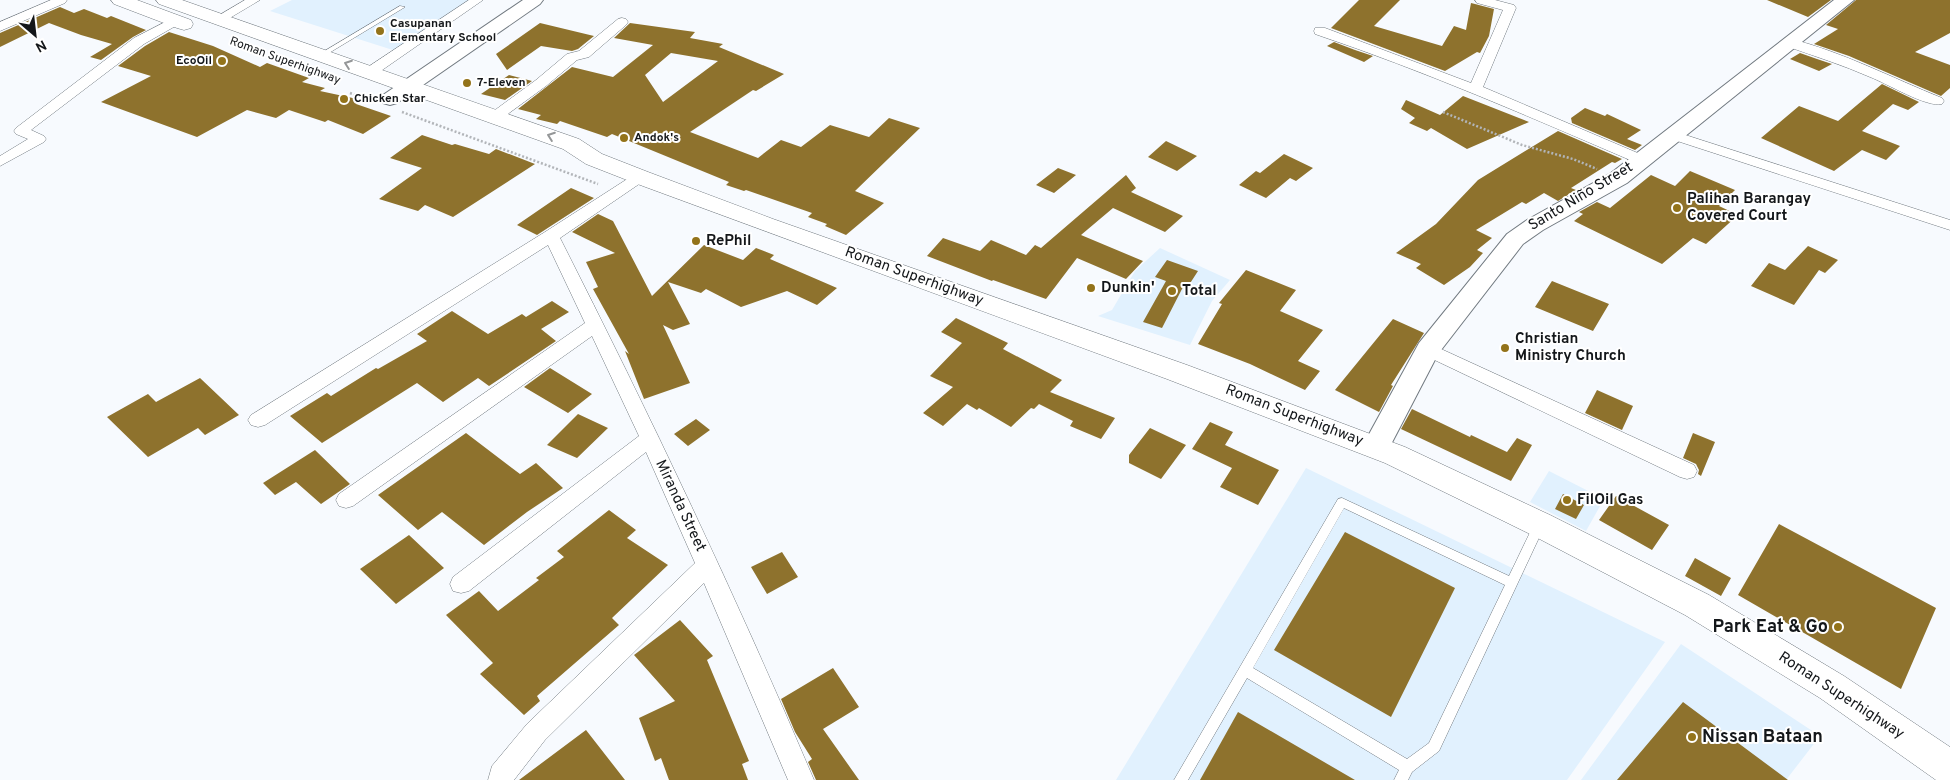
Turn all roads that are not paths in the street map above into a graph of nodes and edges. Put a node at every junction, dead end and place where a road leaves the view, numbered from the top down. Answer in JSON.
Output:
{"nodes":[{"id":1,"x":61,"y":0,"type":"edge"},
{"id":2,"x":120,"y":0,"type":"edge"},
{"id":3,"x":165,"y":0,"type":"edge"},
{"id":4,"x":254,"y":0,"type":"edge"},
{"id":5,"x":477,"y":0,"type":"edge"},
{"id":6,"x":534,"y":0,"type":"edge"},
{"id":7,"x":1481,"y":0,"type":"edge"},
{"id":8,"x":1845,"y":0,"type":"edge"},
{"id":9,"x":402,"y":7,"type":"dead end"},
{"id":10,"x":219,"y":19,"type":"junction"},
{"id":11,"x":175,"y":21,"type":"junction"},
{"id":12,"x":622,"y":22,"type":"dead end"},
{"id":13,"x":0,"y":27,"type":"edge"},
{"id":14,"x":1320,"y":31,"type":"dead end"},
{"id":15,"x":1791,"y":43,"type":"junction"},
{"id":16,"x":322,"y":55,"type":"junction"},
{"id":17,"x":370,"y":72,"type":"junction"},
{"id":18,"x":410,"y":86,"type":"junction"},
{"id":19,"x":1474,"y":90,"type":"junction"},
{"id":20,"x":1936,"y":101,"type":"dead end"},
{"id":21,"x":388,"y":104,"type":"junction"},
{"id":22,"x":496,"y":116,"type":"junction"},
{"id":23,"x":1673,"y":135,"type":"junction"},
{"id":24,"x":594,"y":159,"type":"junction"},
{"id":25,"x":1642,"y":160,"type":"junction"},
{"id":26,"x":0,"y":162,"type":"edge"},
{"id":27,"x":640,"y":177,"type":"junction"},
{"id":28,"x":1950,"y":225,"type":"edge"},
{"id":29,"x":551,"y":236,"type":"junction"},
{"id":30,"x":596,"y":324,"type":"junction"},
{"id":31,"x":1428,"y":349,"type":"junction"},
{"id":32,"x":258,"y":420,"type":"dead end"},
{"id":33,"x":649,"y":439,"type":"junction"},
{"id":34,"x":1376,"y":448,"type":"junction"},
{"id":35,"x":1688,"y":471,"type":"dead end"},
{"id":36,"x":346,"y":500,"type":"dead end"},
{"id":37,"x":1539,"y":524,"type":"junction"},
{"id":38,"x":708,"y":565,"type":"junction"},
{"id":39,"x":1510,"y":583,"type":"junction"},
{"id":40,"x":461,"y":584,"type":"dead end"},
{"id":41,"x":1245,"y":670,"type":"junction"},
{"id":42,"x":1408,"y":766,"type":"junction"},
{"id":43,"x":1950,"y":768,"type":"edge"},
{"id":44,"x":501,"y":780,"type":"edge"},
{"id":45,"x":801,"y":780,"type":"edge"},
{"id":46,"x":1181,"y":780,"type":"edge"},
{"id":47,"x":1401,"y":780,"type":"edge"}],
"edges":[{"from":1,"to":13,"type":"street"},
{"from":2,"to":11,"type":"main road","name":"Roman Superhighway"},
{"from":3,"to":10,"type":"main road","name":"Roman Superhighway"},
{"from":4,"to":10,"type":"street"},
{"from":5,"to":17,"type":"street"},
{"from":6,"to":18,"type":"street"},
{"from":7,"to":19,"type":"street"},
{"from":8,"to":15,"type":"street","name":"Santo Niño Street"},
{"from":9,"to":16,"type":"lane"},
{"from":10,"to":16,"type":"main road","name":"Roman Superhighway"},
{"from":11,"to":21,"type":"main road","name":"Roman Superhighway"},
{"from":11,"to":26,"type":"street"},
{"from":12,"to":22,"type":"street"},
{"from":14,"to":19,"type":"street"},
{"from":15,"to":20,"type":"street"},
{"from":15,"to":23,"type":"street","name":"Santo Niño Street"},
{"from":17,"to":16,"type":"main road","name":"Roman Superhighway","one_way":true},
{"from":17,"to":18,"type":"main road","name":"Roman Superhighway"},
{"from":18,"to":21,"type":"street"},
{"from":18,"to":22,"type":"main road","name":"Roman Superhighway"},
{"from":19,"to":25,"type":"street"},
{"from":21,"to":24,"type":"main road","name":"Roman Superhighway"},
{"from":24,"to":22,"type":"main road","name":"Roman Superhighway","one_way":true},
{"from":23,"to":25,"type":"street","name":"Santo Niño Street"},
{"from":23,"to":28,"type":"street"},
{"from":24,"to":27,"type":"main road","name":"Roman Superhighway"},
{"from":25,"to":31,"type":"street","name":"Santo Niño Street"},
{"from":27,"to":29,"type":"street"},
{"from":27,"to":34,"type":"main road","name":"Roman Superhighway"},
{"from":29,"to":30,"type":"street","name":"Miranda Street"},
{"from":29,"to":32,"type":"street"},
{"from":30,"to":33,"type":"street","name":"Miranda Street"},
{"from":30,"to":36,"type":"street"},
{"from":31,"to":34,"type":"street","name":"Santo Niño Street"},
{"from":31,"to":35,"type":"street"},
{"from":33,"to":38,"type":"street","name":"Miranda Street"},
{"from":33,"to":40,"type":"street"},
{"from":34,"to":37,"type":"main road","name":"Roman Superhighway"},
{"from":37,"to":39,"type":"lane"},
{"from":37,"to":43,"type":"main road","name":"Roman Superhighway"},
{"from":38,"to":44,"type":"street"},
{"from":38,"to":45,"type":"street","name":"Miranda Street"},
{"from":39,"to":41,"type":"lane"},
{"from":39,"to":42,"type":"lane"},
{"from":41,"to":42,"type":"lane"},
{"from":41,"to":46,"type":"lane"},
{"from":42,"to":47,"type":"lane"}]}
